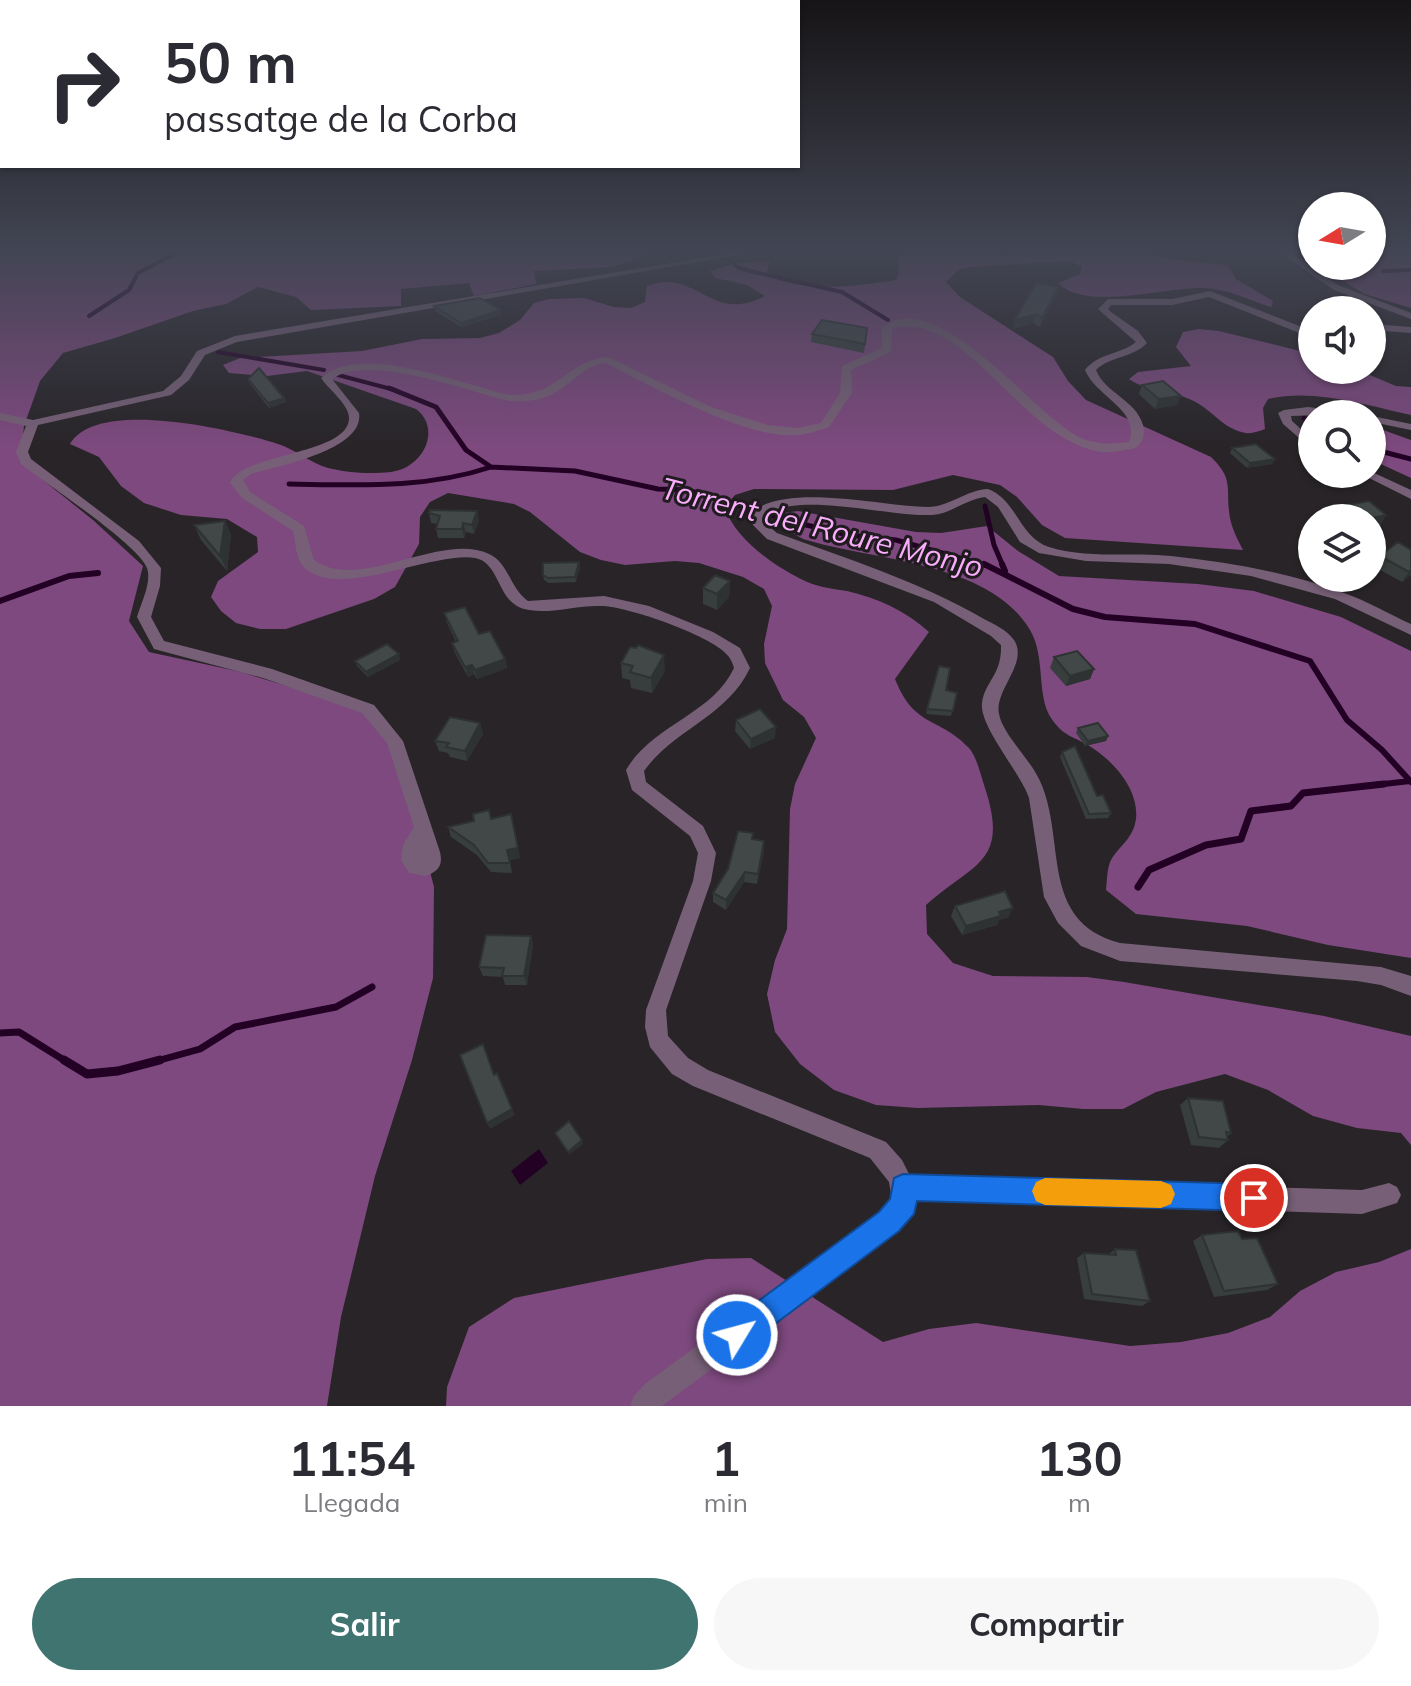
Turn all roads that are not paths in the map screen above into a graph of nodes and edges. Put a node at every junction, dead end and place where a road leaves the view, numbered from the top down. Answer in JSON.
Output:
{"nodes":[{"id":1,"x":380,"y":315,"type":"edge"},
{"id":2,"x":1107,"y":315,"type":"edge"},
{"id":3,"x":1261,"y":315,"type":"edge"},
{"id":4,"x":1386,"y":328,"type":"edge"},
{"id":5,"x":1298,"y":329,"type":"edge"},
{"id":6,"x":1411,"y":330,"type":"edge"},
{"id":7,"x":1298,"y":409,"type":"edge"},
{"id":8,"x":0,"y":416,"type":"edge"},
{"id":9,"x":1386,"y":422,"type":"edge"},
{"id":10,"x":33,"y":423,"type":"junction"},
{"id":11,"x":1411,"y":427,"type":"edge"},
{"id":12,"x":1298,"y":432,"type":"edge"},
{"id":13,"x":1386,"y":483,"type":"edge"},
{"id":14,"x":1411,"y":495,"type":"edge"},
{"id":15,"x":1411,"y":630,"type":"edge"},
{"id":16,"x":422,"y":829,"type":"dead end"},
{"id":17,"x":1411,"y":986,"type":"edge"},
{"id":18,"x":903,"y":1188,"type":"junction"},
{"id":19,"x":1389,"y":1195,"type":"dead end"},
{"id":20,"x":644,"y":1406,"type":"edge"}],
"edges":[{"from":1,"to":10,"type":"street"},
{"from":2,"to":18,"type":"street"},
{"from":3,"to":5,"type":"street"},
{"from":4,"to":6,"type":"street"},
{"from":7,"to":12,"type":"street"},
{"from":8,"to":10,"type":"street"},
{"from":9,"to":11,"type":"street"},
{"from":10,"to":16,"type":"street"},
{"from":13,"to":14,"type":"street"},
{"from":15,"to":17,"type":"street"},
{"from":18,"to":19,"type":"street"},
{"from":18,"to":20,"type":"street"}]}
